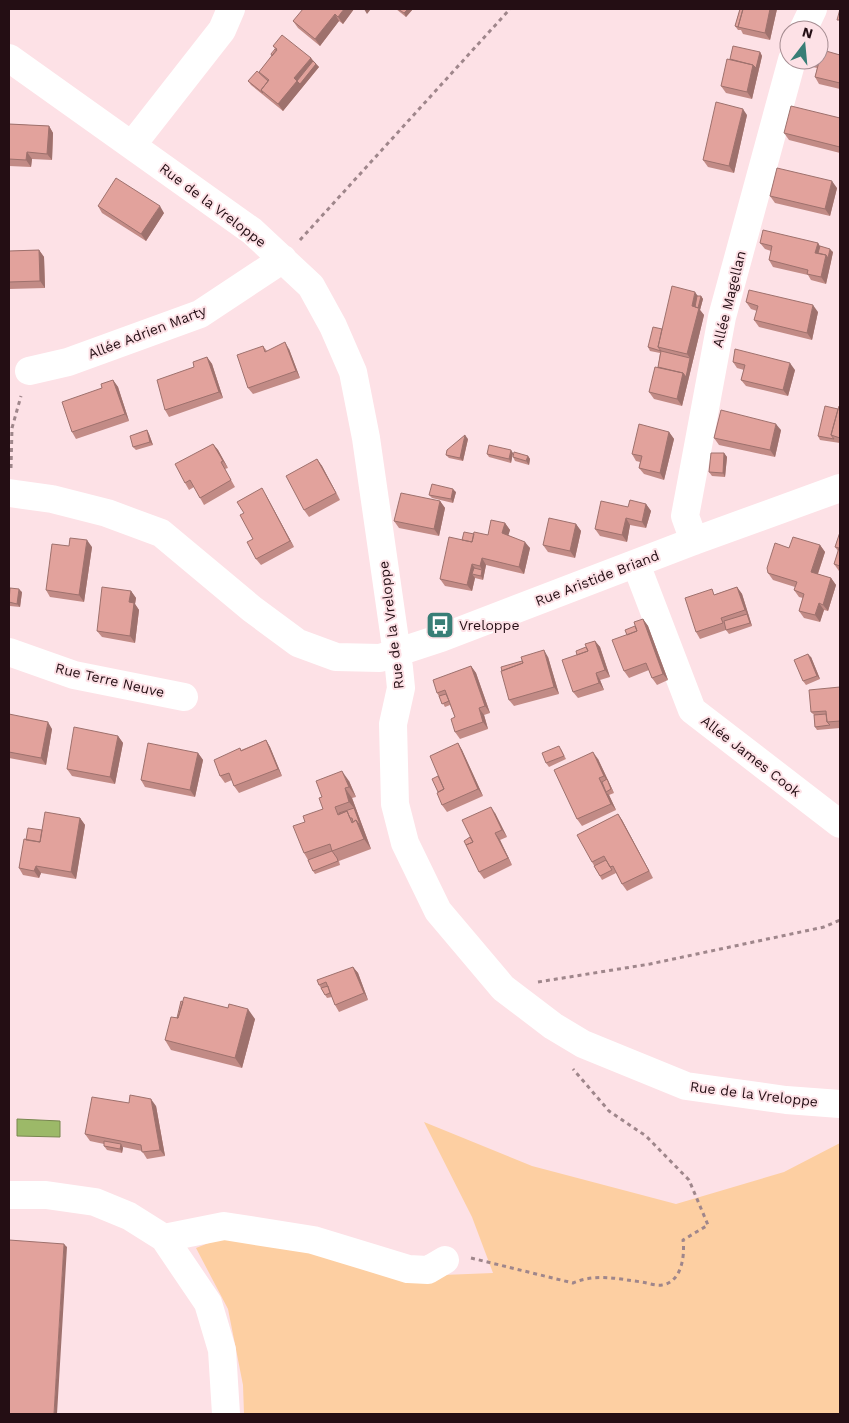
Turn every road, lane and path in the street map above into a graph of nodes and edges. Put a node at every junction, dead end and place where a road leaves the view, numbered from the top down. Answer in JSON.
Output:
{"nodes":[{"id":1,"x":231,"y":9,"type":"edge"},
{"id":2,"x":510,"y":9,"type":"edge"},
{"id":3,"x":9,"y":58,"type":"edge"},
{"id":4,"x":789,"y":70,"type":"edge"},
{"id":5,"x":132,"y":145,"type":"junction"},
{"id":6,"x":283,"y":259,"type":"junction"},
{"id":7,"x":29,"y":371,"type":"joint"},
{"id":8,"x":840,"y":488,"type":"edge"},
{"id":9,"x":9,"y":493,"type":"edge"},
{"id":10,"x":694,"y":540,"type":"junction"},
{"id":11,"x":636,"y":564,"type":"junction"},
{"id":12,"x":9,"y":652,"type":"edge"},
{"id":13,"x":397,"y":654,"type":"junction"},
{"id":14,"x":184,"y":697,"type":"dead end"},
{"id":15,"x":840,"y":824,"type":"edge"},
{"id":16,"x":840,"y":920,"type":"edge"},
{"id":17,"x":502,"y":988,"type":"junction"},
{"id":18,"x":572,"y":1068,"type":"dead end"},
{"id":19,"x":840,"y":1104,"type":"edge"},
{"id":20,"x":9,"y":1195,"type":"edge"},
{"id":21,"x":164,"y":1238,"type":"junction"},
{"id":22,"x":446,"y":1260,"type":"joint"},
{"id":23,"x":226,"y":1414,"type":"edge"}],
"edges":[{"from":1,"to":5,"type":"street"},
{"from":2,"to":6,"type":"path"},
{"from":3,"to":5,"type":"street","name":"Rue de la Vreloppe"},
{"from":4,"to":10,"type":"street","name":"Allée Magellan"},
{"from":5,"to":6,"type":"street","name":"Rue de la Vreloppe"},
{"from":6,"to":7,"type":"street","name":"Allée Adrien Marty"},
{"from":6,"to":13,"type":"street","name":"Rue de la Vreloppe"},
{"from":7,"to":9,"type":"path"},
{"from":8,"to":10,"type":"street","name":"Rue Aristide Briand"},
{"from":9,"to":13,"type":"street","name":"Rue Aristide Briand"},
{"from":10,"to":11,"type":"street","name":"Rue Aristide Briand"},
{"from":11,"to":13,"type":"street","name":"Rue Aristide Briand"},
{"from":11,"to":15,"type":"street","name":"Allée James Cook"},
{"from":12,"to":14,"type":"street","name":"Rue Terre Neuve"},
{"from":13,"to":17,"type":"street","name":"Rue de la Vreloppe"},
{"from":16,"to":17,"type":"path"},
{"from":17,"to":19,"type":"street","name":"Rue de la Vreloppe"},
{"from":18,"to":22,"type":"path"},
{"from":20,"to":21,"type":"street"},
{"from":21,"to":22,"type":"street"},
{"from":21,"to":23,"type":"street"}]}
